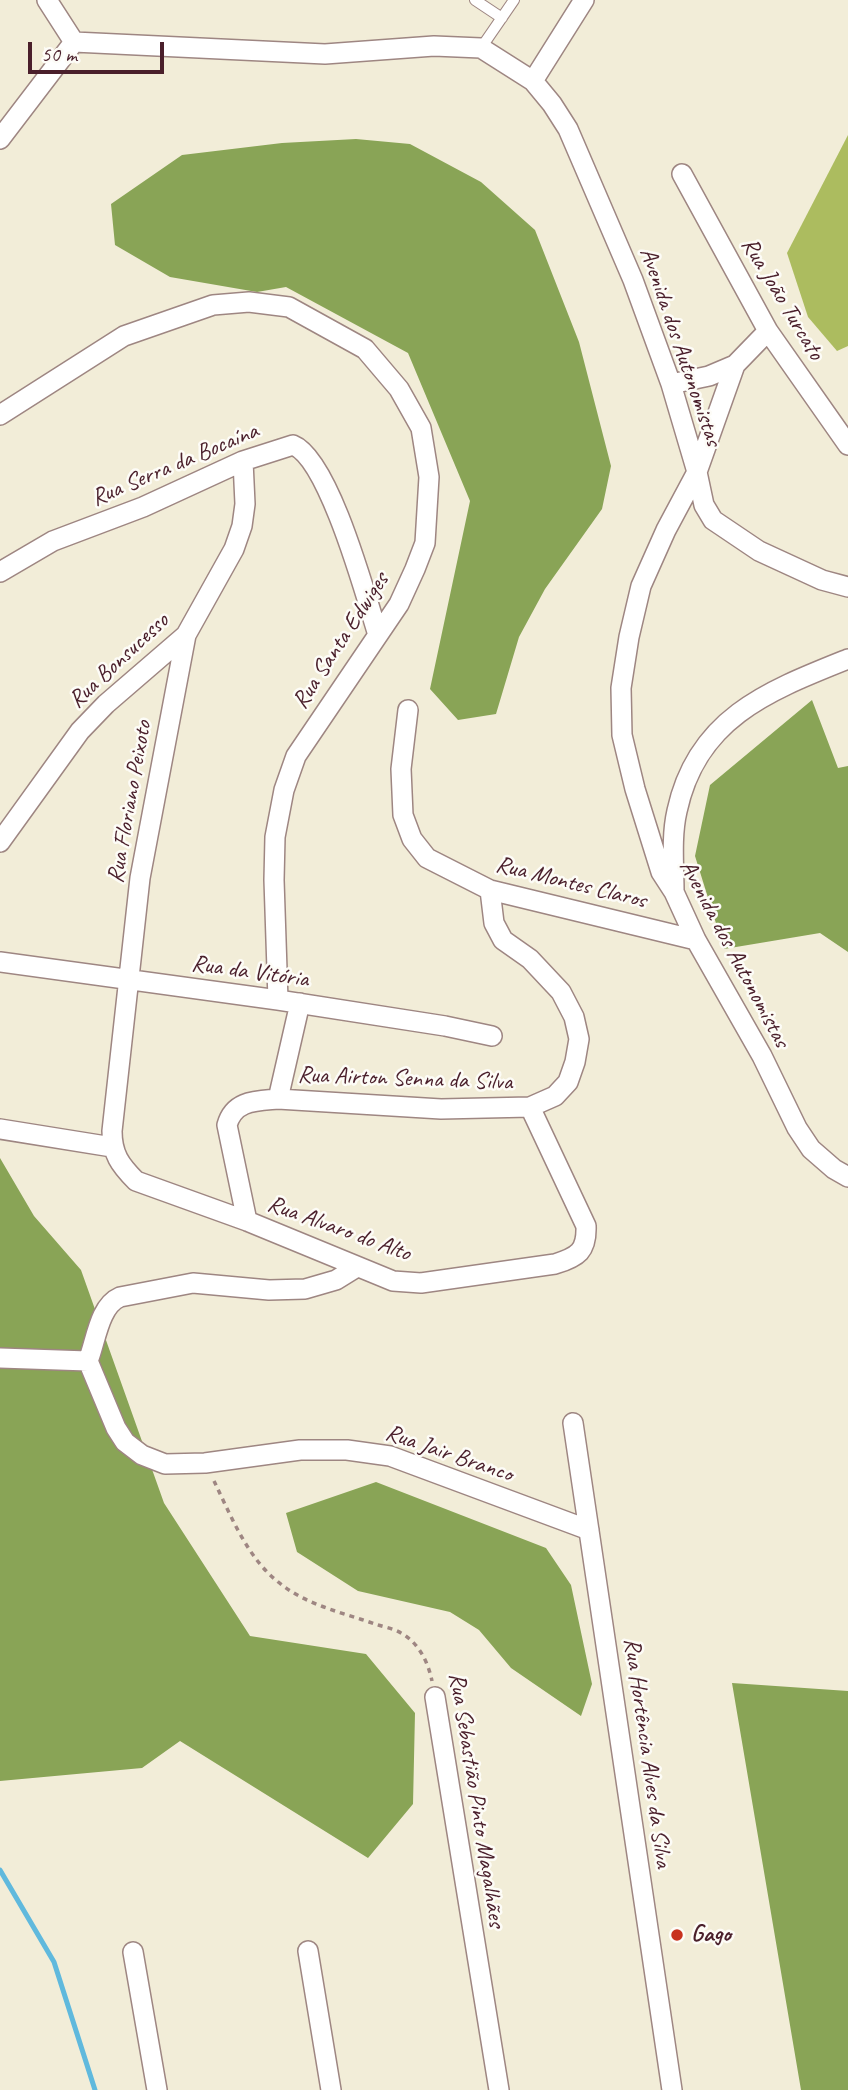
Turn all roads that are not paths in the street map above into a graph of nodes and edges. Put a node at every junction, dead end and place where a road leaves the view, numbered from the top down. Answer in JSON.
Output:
{"nodes":[{"id":1,"x":47,"y":0,"type":"edge"},
{"id":2,"x":474,"y":0,"type":"edge"},
{"id":3,"x":514,"y":0,"type":"edge"},
{"id":4,"x":584,"y":0,"type":"edge"},
{"id":5,"x":502,"y":18,"type":"junction"},
{"id":6,"x":74,"y":42,"type":"junction"},
{"id":7,"x":481,"y":48,"type":"junction"},
{"id":8,"x":533,"y":81,"type":"junction"},
{"id":9,"x":0,"y":139,"type":"edge"},
{"id":10,"x":682,"y":174,"type":"dead end"},
{"id":11,"x":768,"y":331,"type":"junction"},
{"id":12,"x":735,"y":365,"type":"junction"},
{"id":13,"x":671,"y":384,"type":"junction"},
{"id":14,"x":0,"y":415,"type":"edge"},
{"id":15,"x":848,"y":445,"type":"edge"},
{"id":16,"x":243,"y":461,"type":"junction"},
{"id":17,"x":697,"y":472,"type":"junction"},
{"id":18,"x":0,"y":572,"type":"edge"},
{"id":19,"x":848,"y":587,"type":"edge"},
{"id":20,"x":186,"y":635,"type":"junction"},
{"id":21,"x":378,"y":635,"type":"junction"},
{"id":22,"x":848,"y":659,"type":"edge"},
{"id":23,"x":408,"y":710,"type":"dead end"},
{"id":24,"x":0,"y":842,"type":"edge"},
{"id":25,"x":490,"y":890,"type":"junction"},
{"id":26,"x":674,"y":892,"type":"junction"},
{"id":27,"x":696,"y":940,"type":"junction"},
{"id":28,"x":0,"y":962,"type":"edge"},
{"id":29,"x":128,"y":979,"type":"junction"},
{"id":30,"x":278,"y":1000,"type":"junction"},
{"id":31,"x":300,"y":1003,"type":"junction"},
{"id":32,"x":492,"y":1036,"type":"dead end"},
{"id":33,"x":278,"y":1099,"type":"junction"},
{"id":34,"x":530,"y":1107,"type":"junction"},
{"id":35,"x":0,"y":1129,"type":"edge"},
{"id":36,"x":112,"y":1147,"type":"junction"},
{"id":37,"x":848,"y":1177,"type":"edge"},
{"id":38,"x":247,"y":1221,"type":"junction"},
{"id":39,"x":357,"y":1267,"type":"junction"},
{"id":40,"x":0,"y":1358,"type":"edge"},
{"id":41,"x":88,"y":1361,"type":"junction"},
{"id":42,"x":573,"y":1423,"type":"dead end"},
{"id":43,"x":589,"y":1530,"type":"junction"},
{"id":44,"x":435,"y":1697,"type":"road end"},
{"id":45,"x":308,"y":1951,"type":"dead end"},
{"id":46,"x":133,"y":1952,"type":"dead end"},
{"id":47,"x":157,"y":2090,"type":"edge"},
{"id":48,"x":331,"y":2090,"type":"edge"},
{"id":49,"x":499,"y":2090,"type":"edge"},
{"id":50,"x":672,"y":2090,"type":"edge"}],
"edges":[{"from":1,"to":6,"type":"street"},
{"from":2,"to":5,"type":"lane"},
{"from":3,"to":5,"type":"lane"},
{"from":4,"to":8,"type":"street"},
{"from":5,"to":7,"type":"lane"},
{"from":6,"to":7,"type":"street","name":"Avenida dos Autonomistas"},
{"from":6,"to":9,"type":"street"},
{"from":7,"to":8,"type":"street","name":"Avenida dos Autonomistas"},
{"from":8,"to":13,"type":"street","name":"Avenida dos Autonomistas"},
{"from":10,"to":11,"type":"street","name":"Rua João Turcato"},
{"from":11,"to":12,"type":"street"},
{"from":11,"to":15,"type":"street","name":"Rua João Turcato"},
{"from":12,"to":13,"type":"street"},
{"from":12,"to":17,"type":"street"},
{"from":13,"to":17,"type":"street","name":"Avenida dos Autonomistas"},
{"from":14,"to":21,"type":"street","name":"Rua Santa Edwiges"},
{"from":16,"to":18,"type":"street","name":"Rua Serra da Bocaína"},
{"from":16,"to":20,"type":"street","name":"Rua Bonsucesso"},
{"from":16,"to":21,"type":"street","name":"Rua Serra da Bocaína"},
{"from":17,"to":19,"type":"street"},
{"from":17,"to":26,"type":"street","name":"Avenida dos Autonomistas"},
{"from":20,"to":24,"type":"street","name":"Rua Bonsucesso"},
{"from":20,"to":29,"type":"street","name":"Rua Floriano Peixoto"},
{"from":21,"to":30,"type":"street","name":"Rua Santa Edwiges"},
{"from":22,"to":26,"type":"street"},
{"from":23,"to":25,"type":"street","name":"Rua Montes Claros"},
{"from":25,"to":27,"type":"street","name":"Rua Montes Claros"},
{"from":25,"to":34,"type":"street"},
{"from":26,"to":27,"type":"street","name":"Avenida dos Autonomistas"},
{"from":27,"to":37,"type":"street","name":"Avenida dos Autonomistas"},
{"from":28,"to":29,"type":"street","name":"Rua da Vitória"},
{"from":29,"to":30,"type":"street","name":"Rua da Vitória"},
{"from":29,"to":36,"type":"street"},
{"from":30,"to":31,"type":"street","name":"Rua da Vitória"},
{"from":31,"to":32,"type":"street","name":"Rua da Vitória"},
{"from":31,"to":33,"type":"street"},
{"from":33,"to":34,"type":"street","name":"Rua Airton Senna da Silva"},
{"from":33,"to":38,"type":"street"},
{"from":34,"to":39,"type":"street","name":"Rua Alvaro do Alto"},
{"from":35,"to":36,"type":"street"},
{"from":36,"to":38,"type":"street","name":"Rua Alvaro do Alto"},
{"from":38,"to":39,"type":"street","name":"Rua Alvaro do Alto"},
{"from":39,"to":41,"type":"street"},
{"from":40,"to":41,"type":"street"},
{"from":41,"to":43,"type":"street","name":"Rua Jair Branco"},
{"from":42,"to":43,"type":"street","name":"Rua Hortência Alves da Silva"},
{"from":43,"to":50,"type":"street","name":"Rua Hortência Alves da Silva"},
{"from":44,"to":49,"type":"street","name":"Rua Sebastião Pinto Magalhães"},
{"from":45,"to":48,"type":"street"},
{"from":46,"to":47,"type":"street"}]}
